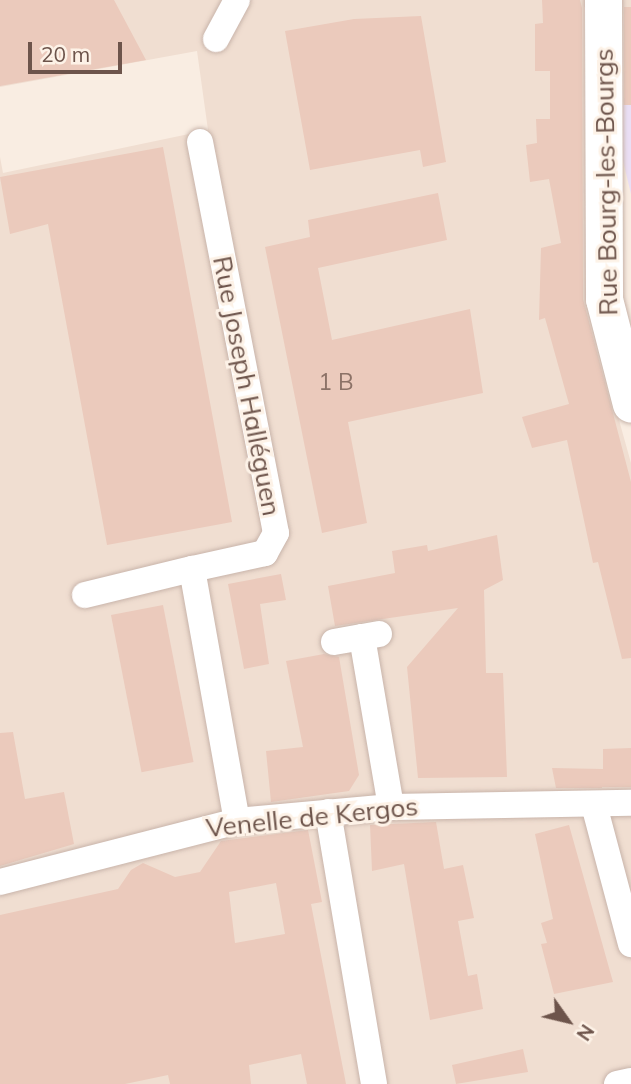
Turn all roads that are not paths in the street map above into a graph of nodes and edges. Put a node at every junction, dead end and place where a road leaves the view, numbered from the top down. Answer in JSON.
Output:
{"nodes":[{"id":1,"x":237,"y":0,"type":"edge"},
{"id":2,"x":603,"y":0,"type":"edge"},
{"id":3,"x":216,"y":39,"type":"dead end"},
{"id":4,"x":200,"y":142,"type":"dead end"},
{"id":5,"x":631,"y":404,"type":"edge"},
{"id":6,"x":192,"y":569,"type":"junction"},
{"id":7,"x":85,"y":595,"type":"dead end"},
{"id":8,"x":334,"y":642,"type":"dead end"},
{"id":9,"x":631,"y":803,"type":"edge"},
{"id":10,"x":594,"y":805,"type":"junction"},
{"id":11,"x":391,"y":807,"type":"junction"},
{"id":12,"x":328,"y":812,"type":"junction"},
{"id":13,"x":237,"y":821,"type":"junction"},
{"id":14,"x":0,"y":882,"type":"edge"},
{"id":15,"x":631,"y":944,"type":"edge"},
{"id":16,"x":631,"y":1081,"type":"edge"},
{"id":17,"x":373,"y":1084,"type":"edge"},
{"id":18,"x":617,"y":1084,"type":"edge"}],
"edges":[{"from":1,"to":3,"type":"street"},
{"from":2,"to":5,"type":"street","name":"Rue Bourg-les-Bourgs"},
{"from":4,"to":6,"type":"street","name":"Rue Joseph Halléguen"},
{"from":6,"to":7,"type":"street","name":"Rue Joseph Halléguen"},
{"from":6,"to":13,"type":"street"},
{"from":8,"to":11,"type":"street"},
{"from":9,"to":10,"type":"street","name":"Venelle de Kergos"},
{"from":10,"to":11,"type":"street","name":"Venelle de Kergos"},
{"from":10,"to":15,"type":"street"},
{"from":11,"to":12,"type":"street","name":"Venelle de Kergos"},
{"from":12,"to":13,"type":"street","name":"Venelle de Kergos"},
{"from":12,"to":17,"type":"street"},
{"from":13,"to":14,"type":"street","name":"Venelle de Kergos"},
{"from":16,"to":18,"type":"street"}]}
